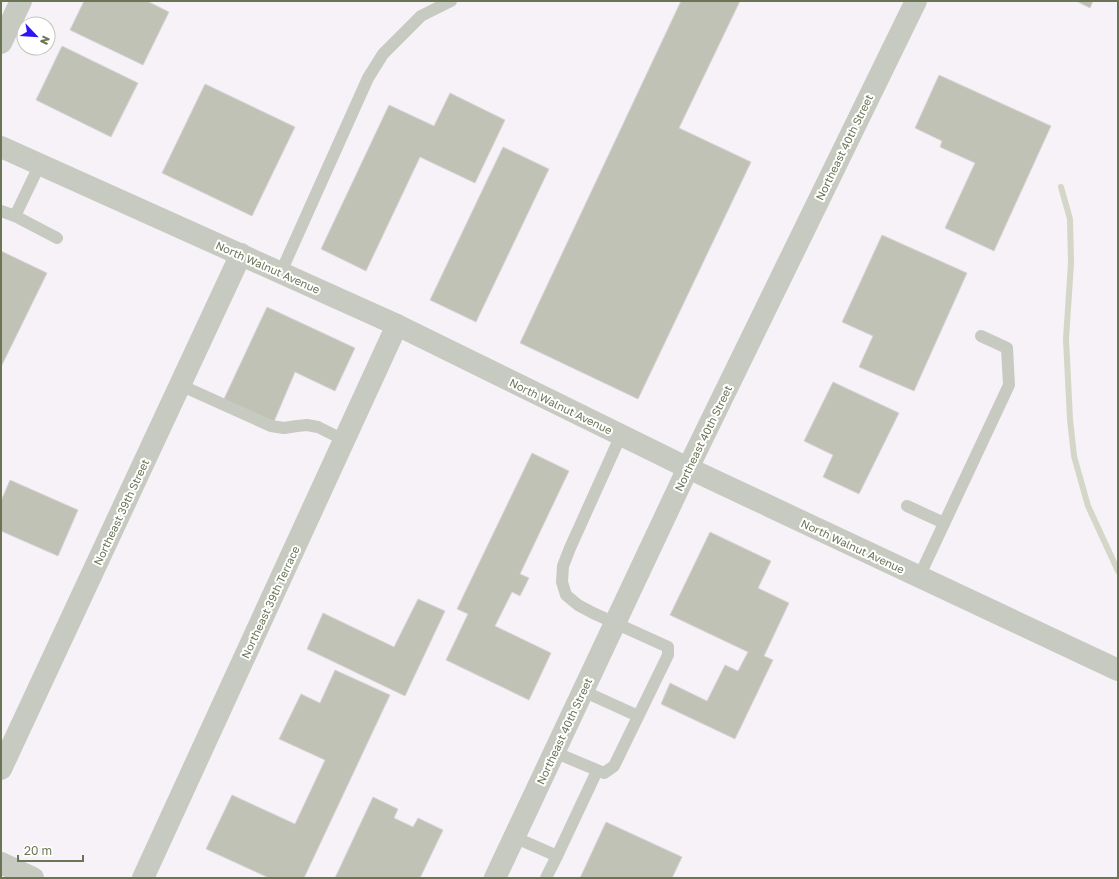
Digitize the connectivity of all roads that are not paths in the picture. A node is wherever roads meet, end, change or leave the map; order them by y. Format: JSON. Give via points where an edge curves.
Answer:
{"nodes":[{"id":1,"x":21,"y":1,"type":"edge"},
{"id":2,"x":451,"y":1,"type":"edge"},
{"id":3,"x":916,"y":1,"type":"edge"},
{"id":4,"x":1,"y":42,"type":"edge"},
{"id":5,"x":1,"y":147,"type":"edge"},
{"id":6,"x":40,"y":164,"type":"junction"},
{"id":7,"x":1,"y":211,"type":"edge"},
{"id":8,"x":15,"y":216,"type":"junction"},
{"id":9,"x":57,"y":238,"type":"dead end"},
{"id":10,"x":241,"y":254,"type":"junction"},
{"id":11,"x":280,"y":272,"type":"junction"},
{"id":12,"x":397,"y":325,"type":"junction"},
{"id":13,"x":981,"y":336,"type":"dead end"},
{"id":14,"x":180,"y":384,"type":"junction"},
{"id":15,"x":621,"y":435,"type":"junction"},
{"id":16,"x":344,"y":440,"type":"junction"},
{"id":17,"x":688,"y":468,"type":"junction"},
{"id":18,"x":907,"y":506,"type":"dead end"},
{"id":19,"x":944,"y":523,"type":"junction"},
{"id":20,"x":919,"y":577,"type":"junction"},
{"id":21,"x":615,"y":623,"type":"junction"},
{"id":22,"x":1118,"y":670,"type":"edge"},
{"id":23,"x":583,"y":691,"type":"junction"},
{"id":24,"x":638,"y":716,"type":"junction"},
{"id":25,"x":554,"y":752,"type":"junction"},
{"id":26,"x":1,"y":769,"type":"edge"},
{"id":27,"x":597,"y":770,"type":"junction"},
{"id":28,"x":514,"y":837,"type":"junction"},
{"id":29,"x":557,"y":856,"type":"junction"},
{"id":30,"x":1,"y":863,"type":"edge"},
{"id":31,"x":33,"y":878,"type":"edge"},
{"id":32,"x":143,"y":878,"type":"edge"},
{"id":33,"x":495,"y":878,"type":"edge"},
{"id":34,"x":546,"y":878,"type":"edge"}],
"edges":[{"from":1,"to":4,"type":"street"},
{"from":2,"to":11,"type":"lane","via":[[421,16],[383,54],[368,78]]},
{"from":3,"to":17,"type":"street","name":"Northeast 40th Street"},
{"from":5,"to":6,"type":"street","name":"North Walnut Avenue"},
{"from":6,"to":8,"type":"lane"},
{"from":6,"to":10,"type":"street","name":"North Walnut Avenue"},
{"from":7,"to":8,"type":"lane"},
{"from":8,"to":9,"type":"lane"},
{"from":10,"to":11,"type":"street","name":"North Walnut Avenue"},
{"from":10,"to":14,"type":"street","name":"Northeast 39th Street"},
{"from":11,"to":12,"type":"street","name":"North Walnut Avenue"},
{"from":12,"to":15,"type":"street","name":"North Walnut Avenue"},
{"from":12,"to":16,"type":"street","name":"Northeast 39th Terrace"},
{"from":13,"to":19,"type":"lane","via":[[1007,348],[1009,384]]},
{"from":14,"to":16,"type":"lane","via":[[270,426],[318,427]]},
{"from":14,"to":26,"type":"street","name":"Northeast 39th Street"},
{"from":15,"to":17,"type":"street","name":"North Walnut Avenue"},
{"from":15,"to":21,"type":"lane","via":[[570,548],[563,566],[562,582],[566,595],[578,605]]},
{"from":16,"to":32,"type":"street","name":"Northeast 39th Terrace"},
{"from":17,"to":20,"type":"street","name":"North Walnut Avenue"},
{"from":17,"to":21,"type":"street","name":"Northeast 40th Street"},
{"from":18,"to":19,"type":"lane"},
{"from":19,"to":20,"type":"lane"},
{"from":20,"to":22,"type":"street","name":"North Walnut Avenue"},
{"from":21,"to":23,"type":"street","name":"Northeast 40th Street"},
{"from":21,"to":24,"type":"lane","via":[[668,647],[668,655]]},
{"from":23,"to":24,"type":"lane"},
{"from":23,"to":25,"type":"street","name":"Northeast 40th Street"},
{"from":24,"to":27,"type":"lane","via":[[614,766],[604,773]]},
{"from":25,"to":27,"type":"lane"},
{"from":25,"to":28,"type":"street","name":"Northeast 40th Street"},
{"from":27,"to":29,"type":"lane"},
{"from":28,"to":29,"type":"lane"},
{"from":28,"to":33,"type":"street","name":"Northeast 40th Street"},
{"from":29,"to":34,"type":"lane"},
{"from":30,"to":31,"type":"street"}]}
